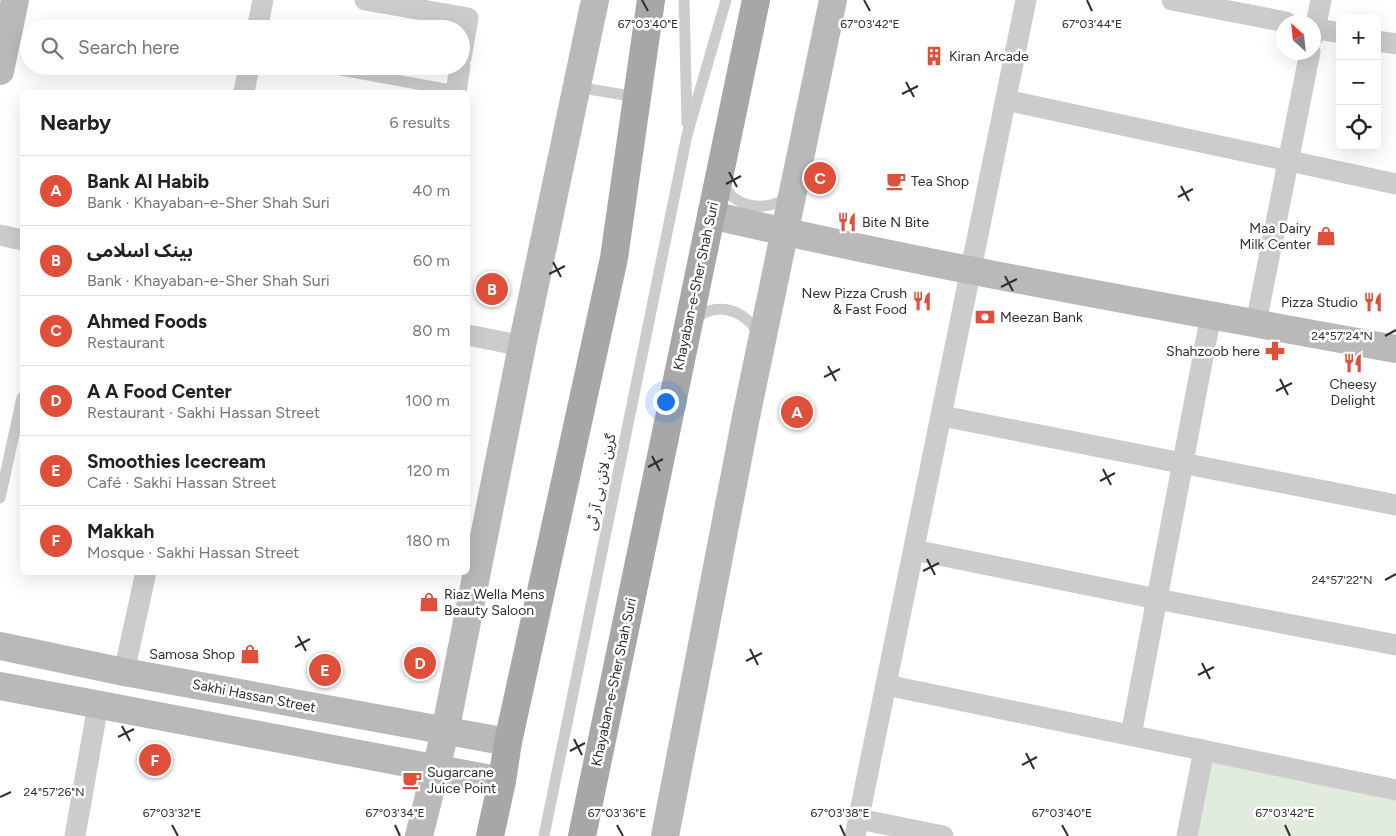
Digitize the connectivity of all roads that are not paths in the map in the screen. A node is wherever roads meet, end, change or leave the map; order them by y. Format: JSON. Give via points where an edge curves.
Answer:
{"nodes":[{"id":1,"x":15,"y":0,"type":"edge"},
{"id":2,"x":263,"y":0,"type":"edge"},
{"id":3,"x":365,"y":0,"type":"edge"},
{"id":4,"x":595,"y":0,"type":"edge"},
{"id":5,"x":651,"y":0,"type":"edge"},
{"id":6,"x":684,"y":0,"type":"edge"},
{"id":7,"x":726,"y":0,"type":"edge"},
{"id":8,"x":756,"y":0,"type":"edge"},
{"id":9,"x":833,"y":0,"type":"edge"},
{"id":10,"x":1026,"y":0,"type":"edge"},
{"id":11,"x":1172,"y":0,"type":"edge"},
{"id":12,"x":1321,"y":0,"type":"edge"},
{"id":13,"x":1318,"y":15,"type":"edge"},
{"id":14,"x":259,"y":20,"type":"edge"},
{"id":15,"x":468,"y":20,"type":"edge"},
{"id":16,"x":1276,"y":20,"type":"edge"},
{"id":17,"x":1321,"y":31,"type":"edge"},
{"id":18,"x":1336,"y":33,"type":"edge"},
{"id":19,"x":1381,"y":42,"type":"edge"},
{"id":20,"x":1396,"y":44,"type":"edge"},
{"id":21,"x":1308,"y":60,"type":"edge"},
{"id":22,"x":0,"y":72,"type":"edge"},
{"id":23,"x":247,"y":75,"type":"edge"},
{"id":24,"x":366,"y":75,"type":"edge"},
{"id":25,"x":459,"y":75,"type":"edge"},
{"id":26,"x":577,"y":87,"type":"junction"},
{"id":27,"x":244,"y":90,"type":"edge"},
{"id":28,"x":445,"y":90,"type":"edge"},
{"id":29,"x":456,"y":90,"type":"edge"},
{"id":30,"x":636,"y":96,"type":"junction"},
{"id":31,"x":1006,"y":100,"type":"junction"},
{"id":32,"x":687,"y":135,"type":"junction"},
{"id":33,"x":1288,"y":161,"type":"junction"},
{"id":34,"x":720,"y":173,"type":"junction"},
{"id":35,"x":1396,"y":184,"type":"edge"},
{"id":36,"x":794,"y":191,"type":"junction"},
{"id":37,"x":711,"y":215,"type":"junction"},
{"id":38,"x":785,"y":232,"type":"junction"},
{"id":39,"x":0,"y":235,"type":"edge"},
{"id":40,"x":20,"y":240,"type":"edge"},
{"id":41,"x":972,"y":271,"type":"junction"},
{"id":42,"x":1211,"y":315,"type":"junction"},
{"id":43,"x":1256,"y":323,"type":"junction"},
{"id":44,"x":688,"y":329,"type":"junction"},
{"id":45,"x":470,"y":335,"type":"edge"},
{"id":46,"x":522,"y":346,"type":"junction"},
{"id":47,"x":761,"y":346,"type":"junction"},
{"id":48,"x":1396,"y":349,"type":"edge"},
{"id":49,"x":20,"y":407,"type":"edge"},
{"id":50,"x":942,"y":416,"type":"junction"},
{"id":51,"x":1183,"y":463,"type":"junction"},
{"id":52,"x":0,"y":498,"type":"edge"},
{"id":53,"x":1396,"y":505,"type":"edge"},
{"id":54,"x":914,"y":550,"type":"junction"},
{"id":55,"x":145,"y":575,"type":"edge"},
{"id":56,"x":1157,"y":599,"type":"junction"},
{"id":57,"x":1396,"y":645,"type":"edge"},
{"id":58,"x":0,"y":646,"type":"edge"},
{"id":59,"x":124,"y":672,"type":"junction"},
{"id":60,"x":886,"y":685,"type":"junction"},
{"id":61,"x":0,"y":686,"type":"edge"},
{"id":62,"x":98,"y":705,"type":"junction"},
{"id":63,"x":446,"y":732,"type":"junction"},
{"id":64,"x":1131,"y":736,"type":"junction"},
{"id":65,"x":508,"y":742,"type":"junction"},
{"id":66,"x":1204,"y":750,"type":"junction"},
{"id":67,"x":436,"y":768,"type":"junction"},
{"id":68,"x":502,"y":780,"type":"junction"},
{"id":69,"x":1396,"y":790,"type":"edge"},
{"id":70,"x":857,"y":828,"type":"edge"},
{"id":71,"x":75,"y":836,"type":"edge"},
{"id":72,"x":419,"y":836,"type":"edge"},
{"id":73,"x":490,"y":836,"type":"edge"},
{"id":74,"x":544,"y":836,"type":"edge"},
{"id":75,"x":582,"y":836,"type":"edge"},
{"id":76,"x":665,"y":836,"type":"edge"},
{"id":77,"x":943,"y":836,"type":"edge"},
{"id":78,"x":1187,"y":836,"type":"edge"}],
"edges":[{"from":1,"to":22,"type":"street"},
{"from":2,"to":14,"type":"street"},
{"from":3,"to":15,"type":"street"},
{"from":4,"to":26,"type":"street"},
{"from":5,"to":30,"type":"main road"},
{"from":6,"to":32,"type":"lane","name":"گرین لائن بی آر ٹی"},
{"from":7,"to":32,"type":"lane","name":"گرین لائن بی آر ٹی"},
{"from":8,"to":34,"type":"main road","name":"Khayaban-e-Sher Shah Suri"},
{"from":9,"to":36,"type":"street"},
{"from":10,"to":31,"type":"street"},
{"from":11,"to":16,"type":"street"},
{"from":12,"to":13,"type":"street"},
{"from":17,"to":18,"type":"street"},
{"from":19,"to":20,"type":"street"},
{"from":21,"to":33,"type":"street"},
{"from":23,"to":27,"type":"street"},
{"from":24,"to":28,"type":"lane"},
{"from":25,"to":29,"type":"street"},
{"from":26,"to":30,"type":"lane"},
{"from":26,"to":46,"type":"street"},
{"from":30,"to":65,"type":"main road","via":[[614,258]]},
{"from":31,"to":33,"type":"street"},
{"from":31,"to":41,"type":"street"},
{"from":32,"to":74,"type":"lane","name":"گرین لائن بی آر ٹی"},
{"from":33,"to":35,"type":"street"},
{"from":33,"to":43,"type":"street"},
{"from":34,"to":36,"type":"lane","via":[[724,186],[744,204],[771,206]]},
{"from":34,"to":37,"type":"main road","name":"Khayaban-e-Sher Shah Suri"},
{"from":36,"to":38,"type":"street"},
{"from":37,"to":38,"type":"street"},
{"from":37,"to":44,"type":"main road","name":"Khayaban-e-Sher Shah Suri"},
{"from":38,"to":41,"type":"street"},
{"from":38,"to":47,"type":"street"},
{"from":39,"to":40,"type":"street"},
{"from":41,"to":42,"type":"street"},
{"from":41,"to":50,"type":"street"},
{"from":42,"to":43,"type":"street"},
{"from":42,"to":51,"type":"street"},
{"from":43,"to":48,"type":"street"},
{"from":44,"to":47,"type":"lane","via":[[706,312],[731,310],[752,323]]},
{"from":44,"to":75,"type":"main road","name":"Khayaban-e-Sher Shah Suri"},
{"from":45,"to":46,"type":"street"},
{"from":46,"to":63,"type":"street"},
{"from":47,"to":76,"type":"street"},
{"from":49,"to":52,"type":"lane"},
{"from":50,"to":51,"type":"street"},
{"from":50,"to":54,"type":"street"},
{"from":51,"to":53,"type":"street"},
{"from":51,"to":56,"type":"street"},
{"from":54,"to":56,"type":"street"},
{"from":54,"to":60,"type":"street"},
{"from":55,"to":59,"type":"street"},
{"from":56,"to":57,"type":"street"},
{"from":56,"to":64,"type":"street"},
{"from":58,"to":59,"type":"street","name":"Sakhi Hassan Street"},
{"from":59,"to":63,"type":"street","name":"Sakhi Hassan Street"},
{"from":60,"to":64,"type":"street"},
{"from":60,"to":70,"type":"street"},
{"from":61,"to":62,"type":"street"},
{"from":62,"to":67,"type":"street"},
{"from":62,"to":71,"type":"street"},
{"from":63,"to":65,"type":"street","name":"Sakhi Hassan Street"},
{"from":63,"to":67,"type":"street"},
{"from":64,"to":66,"type":"street"},
{"from":65,"to":68,"type":"main road"},
{"from":66,"to":69,"type":"street"},
{"from":66,"to":78,"type":"street"},
{"from":67,"to":68,"type":"street"},
{"from":67,"to":72,"type":"street"},
{"from":68,"to":73,"type":"main road"},
{"from":70,"to":77,"type":"street"}]}
